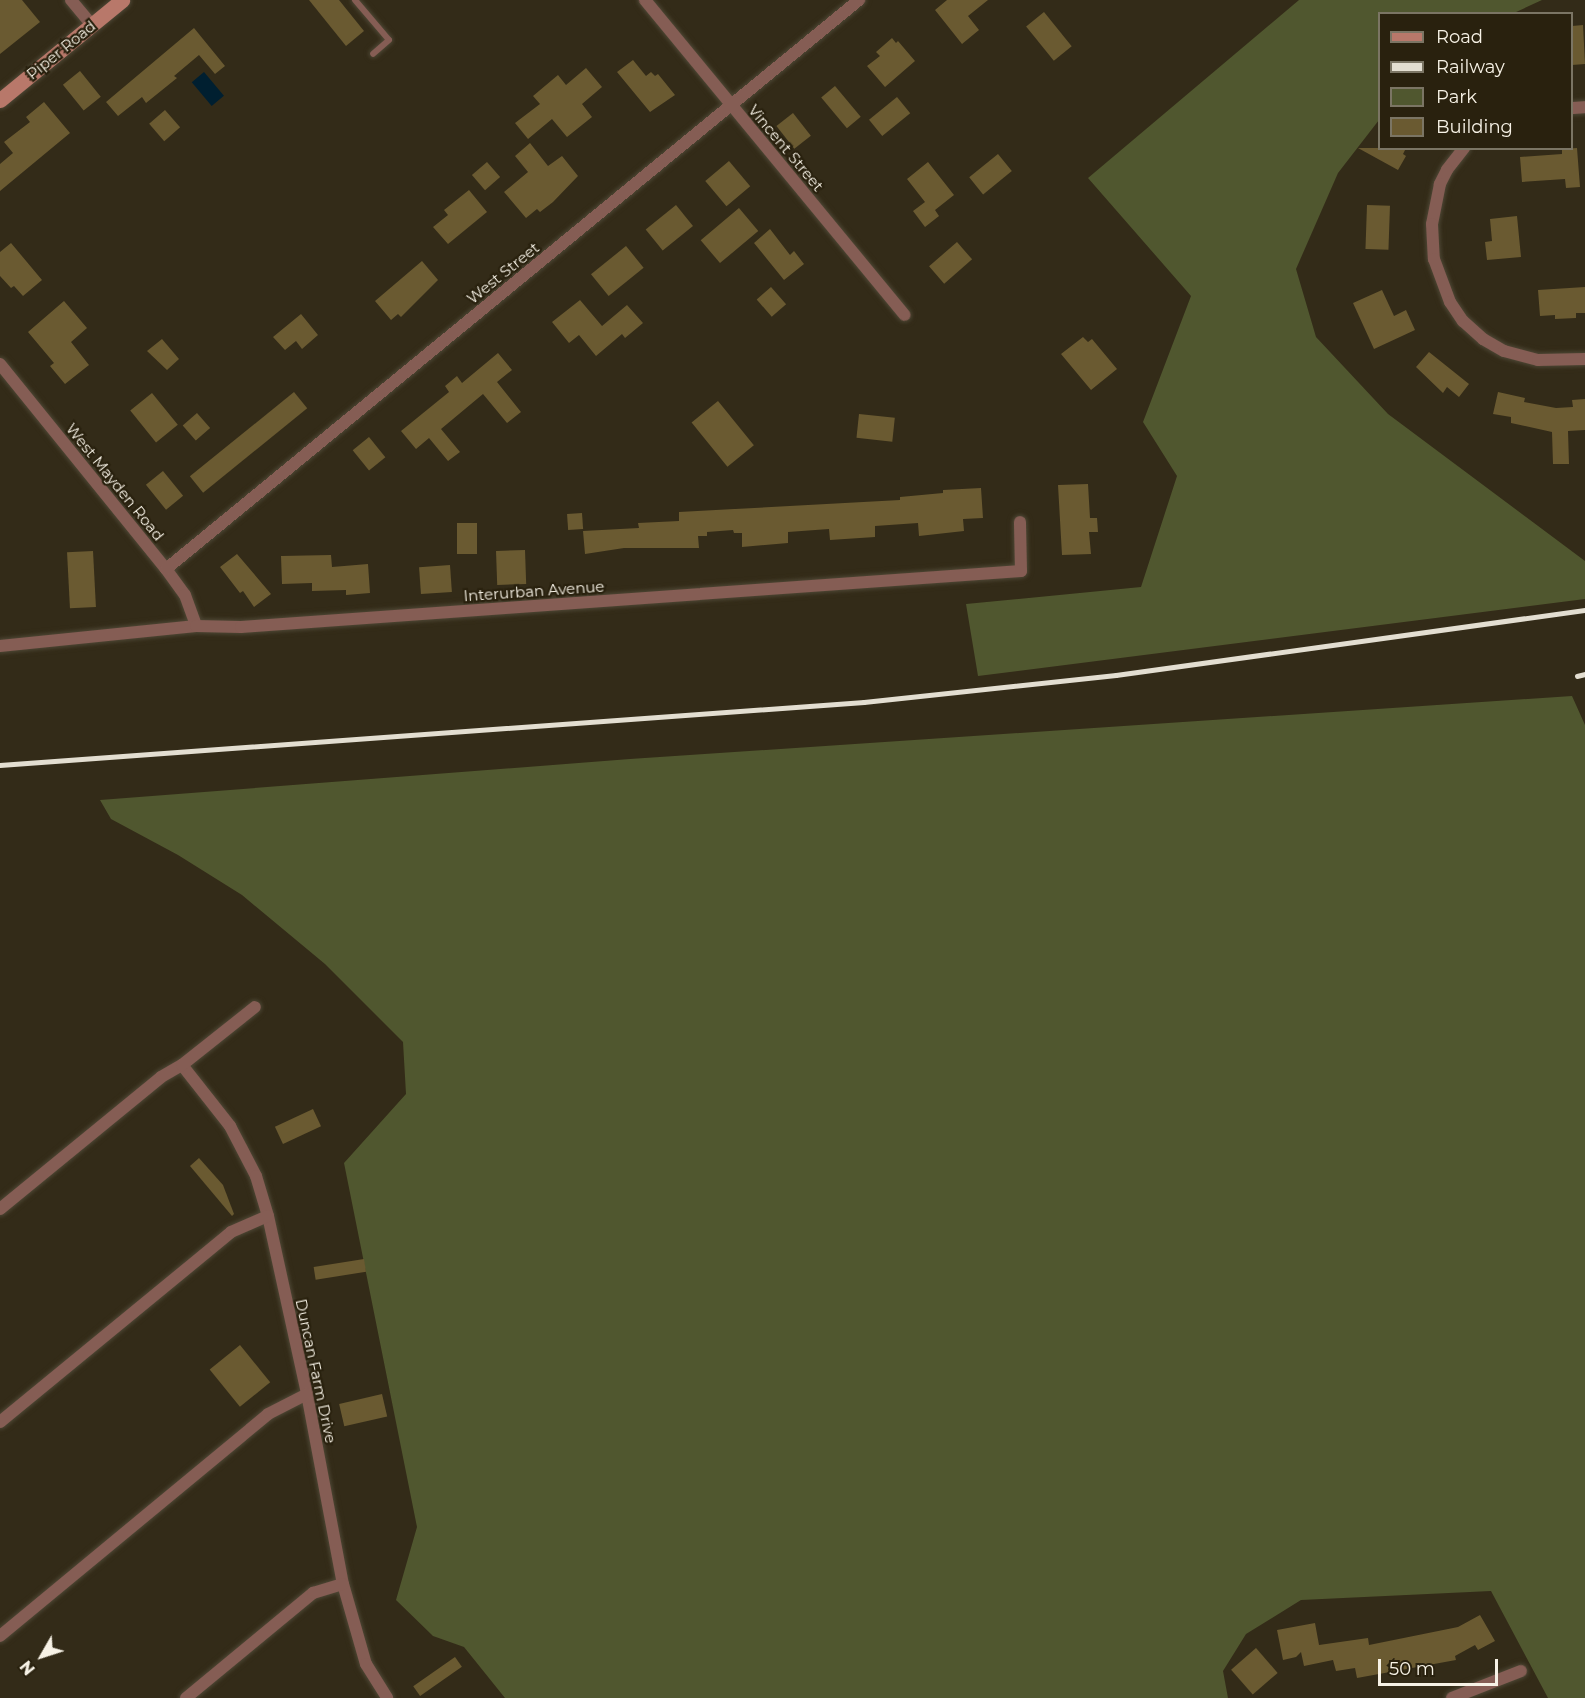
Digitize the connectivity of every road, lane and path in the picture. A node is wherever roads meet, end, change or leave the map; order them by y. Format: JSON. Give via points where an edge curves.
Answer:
{"nodes":[{"id":1,"x":71,"y":0,"type":"edge"},
{"id":2,"x":122,"y":0,"type":"edge"},
{"id":3,"x":355,"y":0,"type":"edge"},
{"id":4,"x":645,"y":0,"type":"edge"},
{"id":5,"x":859,"y":0,"type":"edge"},
{"id":6,"x":92,"y":25,"type":"junction"},
{"id":7,"x":373,"y":54,"type":"dead end"},
{"id":8,"x":0,"y":100,"type":"edge"},
{"id":9,"x":731,"y":105,"type":"junction"},
{"id":10,"x":1462,"y":150,"type":"edge"},
{"id":11,"x":905,"y":315,"type":"dead end"},
{"id":12,"x":1585,"y":359,"type":"edge"},
{"id":13,"x":0,"y":364,"type":"edge"},
{"id":14,"x":1020,"y":522,"type":"dead end"},
{"id":15,"x":166,"y":568,"type":"junction"},
{"id":16,"x":196,"y":626,"type":"junction"},
{"id":17,"x":0,"y":646,"type":"edge"},
{"id":18,"x":255,"y":1007,"type":"dead end"},
{"id":19,"x":182,"y":1065,"type":"junction"},
{"id":20,"x":0,"y":1209,"type":"edge"},
{"id":21,"x":268,"y":1216,"type":"junction"},
{"id":22,"x":307,"y":1394,"type":"junction"},
{"id":23,"x":0,"y":1422,"type":"edge"},
{"id":24,"x":344,"y":1584,"type":"junction"},
{"id":25,"x":0,"y":1636,"type":"edge"},
{"id":26,"x":1521,"y":1671,"type":"dead end"},
{"id":27,"x":186,"y":1698,"type":"edge"},
{"id":28,"x":387,"y":1698,"type":"edge"},
{"id":29,"x":1452,"y":1698,"type":"edge"}],
"edges":[{"from":1,"to":6,"type":"street"},
{"from":2,"to":6,"type":"street","name":"Piper Road"},
{"from":3,"to":7,"type":"lane","via":[[389,40]]},
{"from":4,"to":9,"type":"street","name":"Vincent Street"},
{"from":5,"to":9,"type":"street","name":"West Street"},
{"from":6,"to":8,"type":"street","name":"Piper Road"},
{"from":9,"to":11,"type":"street","name":"Vincent Street"},
{"from":9,"to":15,"type":"street","name":"West Street"},
{"from":10,"to":12,"type":"street","via":[[1447,170],[1434,203],[1432,224],[1434,259],[1450,303],[1483,339],[1504,351],[1557,361]]},
{"from":13,"to":15,"type":"street","name":"West Mayden Road"},
{"from":14,"to":16,"type":"street","name":"Interurban Avenue","via":[[1021,571],[241,627]]},
{"from":15,"to":16,"type":"street","name":"West Mayden Road","via":[[185,595]]},
{"from":16,"to":17,"type":"street","name":"Interurban Avenue"},
{"from":18,"to":19,"type":"street"},
{"from":19,"to":20,"type":"street","via":[[161,1077]]},
{"from":19,"to":21,"type":"street","name":"Duncan Farm Drive","via":[[241,1143]]},
{"from":21,"to":22,"type":"street","name":"Duncan Farm Drive"},
{"from":21,"to":23,"type":"street","via":[[231,1232]]},
{"from":22,"to":24,"type":"street","name":"Duncan Farm Drive"},
{"from":22,"to":25,"type":"street","via":[[268,1414]]},
{"from":24,"to":27,"type":"street","via":[[313,1593]]},
{"from":24,"to":28,"type":"street","name":"Duncan Farm Drive","via":[[366,1664]]},
{"from":26,"to":29,"type":"street"}]}
